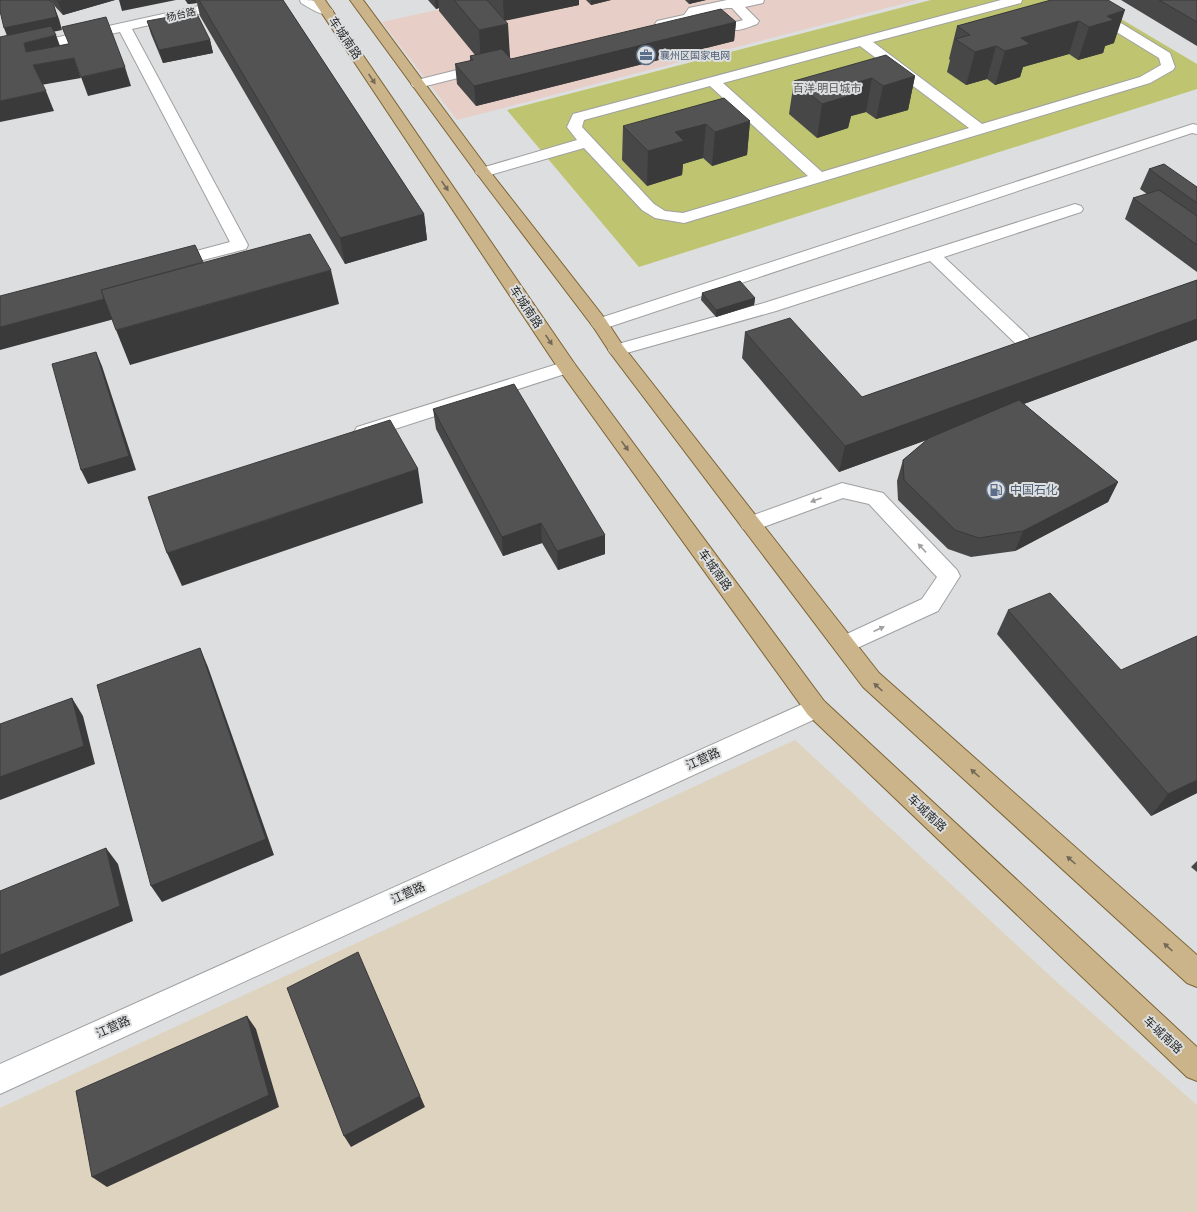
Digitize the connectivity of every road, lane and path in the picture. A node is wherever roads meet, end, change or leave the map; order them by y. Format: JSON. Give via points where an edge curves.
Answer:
{"nodes":[{"id":1,"x":244,"y":0,"type":"edge"},
{"id":2,"x":306,"y":0,"type":"edge"},
{"id":3,"x":356,"y":0,"type":"edge"},
{"id":4,"x":758,"y":0,"type":"edge"},
{"id":5,"x":1016,"y":0,"type":"edge"},
{"id":6,"x":1074,"y":0,"type":"edge"},
{"id":7,"x":736,"y":5,"type":"junction"},
{"id":8,"x":323,"y":6,"type":"edge"},
{"id":9,"x":688,"y":18,"type":"junction"},
{"id":10,"x":124,"y":27,"type":"junction"},
{"id":11,"x":650,"y":27,"type":"edge"},
{"id":12,"x":862,"y":41,"type":"junction"},
{"id":13,"x":0,"y":54,"type":"edge"},
{"id":14,"x":495,"y":65,"type":"edge"},
{"id":15,"x":713,"y":81,"type":"junction"},
{"id":16,"x":418,"y":84,"type":"junction"},
{"id":17,"x":981,"y":130,"type":"junction"},
{"id":18,"x":1197,"y":130,"type":"edge"},
{"id":19,"x":586,"y":142,"type":"junction"},
{"id":20,"x":483,"y":172,"type":"junction"},
{"id":21,"x":820,"y":178,"type":"junction"},
{"id":22,"x":1076,"y":209,"type":"dead end"},
{"id":23,"x":932,"y":254,"type":"junction"},
{"id":24,"x":154,"y":268,"type":"edge"},
{"id":25,"x":600,"y":324,"type":"junction"},
{"id":26,"x":1021,"y":339,"type":"dead end"},
{"id":27,"x":617,"y":350,"type":"junction"},
{"id":28,"x":567,"y":367,"type":"junction"},
{"id":29,"x":344,"y":438,"type":"edge"},
{"id":30,"x":750,"y":524,"type":"junction"},
{"id":31,"x":844,"y":645,"type":"junction"},
{"id":32,"x":816,"y":708,"type":"junction"},
{"id":33,"x":1197,"y":973,"type":"edge"},
{"id":34,"x":1197,"y":1066,"type":"edge"},
{"id":35,"x":0,"y":1079,"type":"edge"}],
"edges":[{"from":1,"to":10,"type":"street","name":"杨台路"},
{"from":2,"to":8,"type":"street"},
{"from":3,"to":16,"type":"main road"},
{"from":4,"to":7,"type":"street"},
{"from":5,"to":12,"type":"street"},
{"from":6,"to":17,"type":"street","via":[[1165,56],[1168,67],[1145,80]]},
{"from":7,"to":9,"type":"street","via":[[727,4],[694,11]]},
{"from":7,"to":9,"type":"street","via":[[752,21],[728,27],[713,22],[698,26]]},
{"from":8,"to":28,"type":"main road","name":"车城南路","one_way":true},
{"from":9,"to":11,"type":"street"},
{"from":10,"to":13,"type":"street","name":"杨台路"},
{"from":10,"to":24,"type":"street","via":[[240,245]]},
{"from":12,"to":15,"type":"street"},
{"from":12,"to":17,"type":"street"},
{"from":14,"to":16,"type":"street"},
{"from":15,"to":19,"type":"street","via":[[578,116],[574,127]]},
{"from":15,"to":21,"type":"street"},
{"from":16,"to":20,"type":"main road"},
{"from":17,"to":21,"type":"street"},
{"from":18,"to":25,"type":"street","via":[[1193,128]]},
{"from":19,"to":20,"type":"street"},
{"from":19,"to":21,"type":"street","via":[[648,207],[661,215],[684,218]]},
{"from":20,"to":25,"type":"main road"},
{"from":22,"to":23,"type":"street"},
{"from":23,"to":26,"type":"street"},
{"from":23,"to":27,"type":"street","via":[[770,307]]},
{"from":25,"to":27,"type":"main road"},
{"from":27,"to":30,"type":"main road"},
{"from":28,"to":29,"type":"street"},
{"from":28,"to":32,"type":"main road","name":"车城南路","one_way":true},
{"from":30,"to":31,"type":"main road"},
{"from":31,"to":30,"type":"street","one_way":true,"via":[[930,606],[949,576],[876,498],[842,490]]},
{"from":33,"to":31,"type":"main road","one_way":true,"via":[[871,680]]},
{"from":32,"to":34,"type":"main road","name":"车城南路"},
{"from":32,"to":35,"type":"street","name":"江营路"}]}
